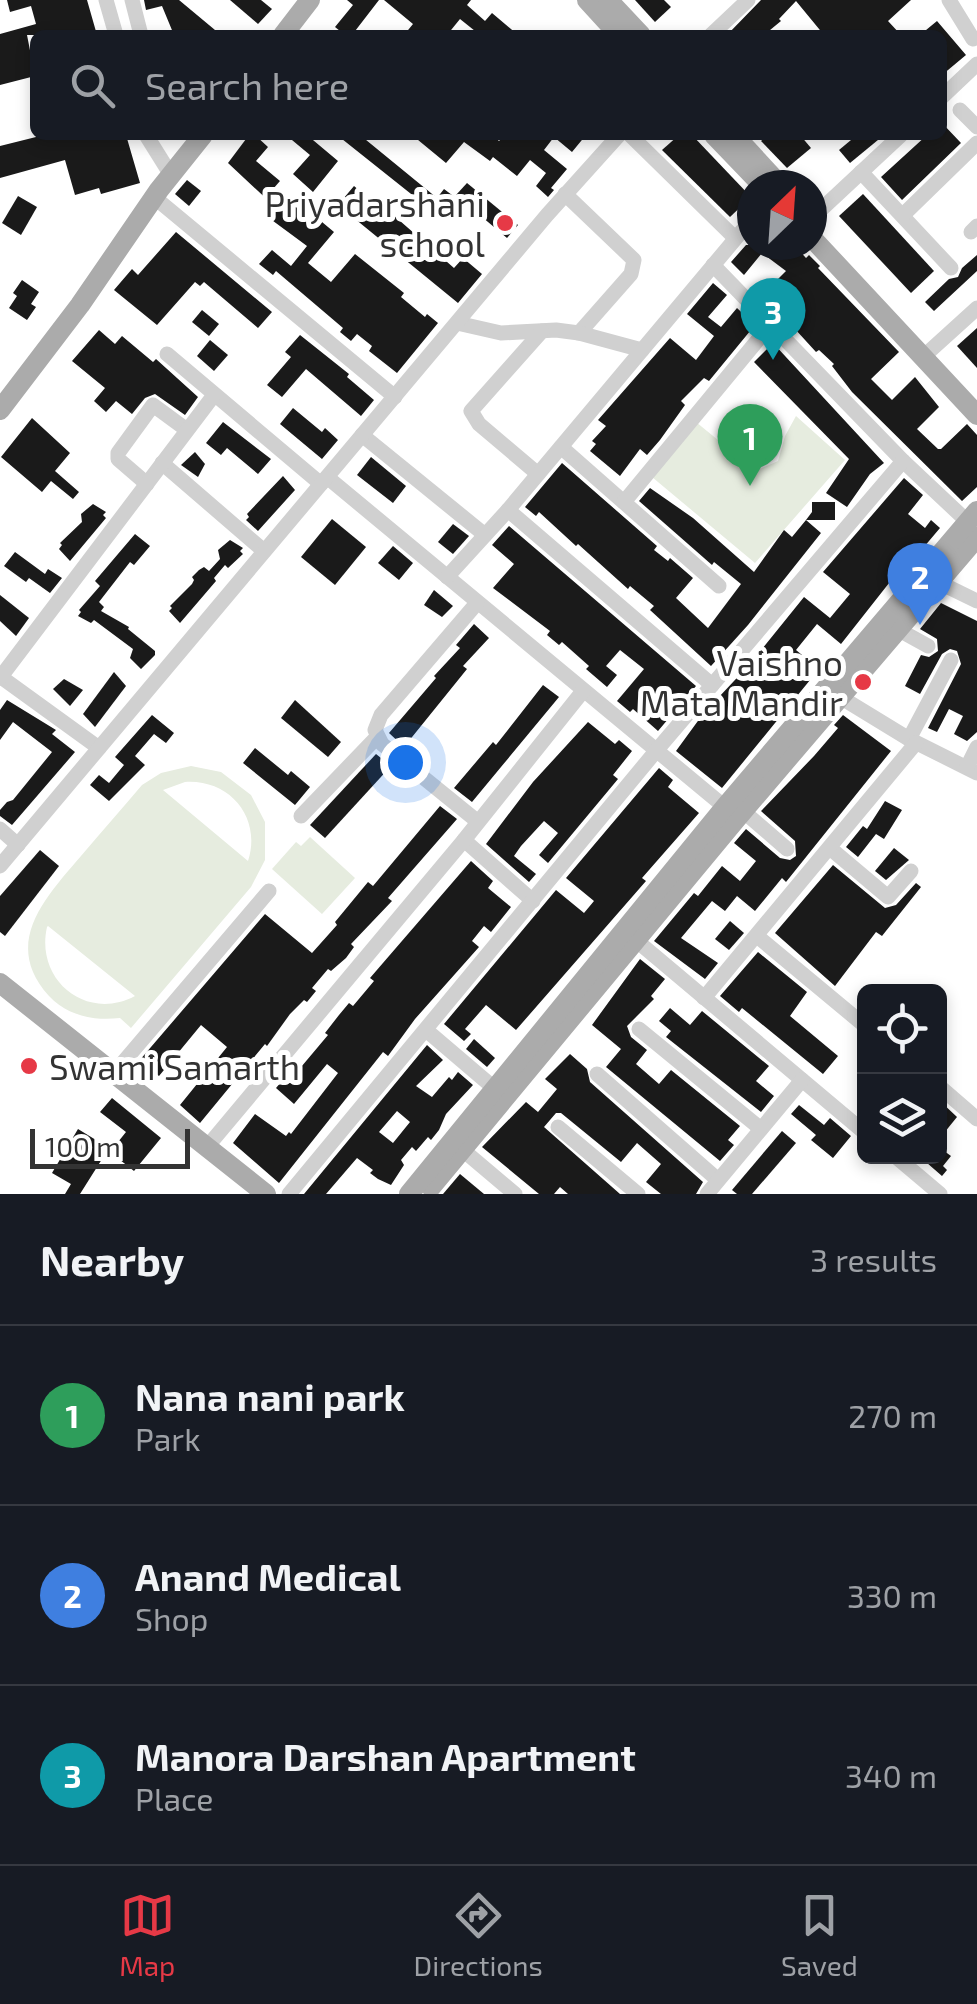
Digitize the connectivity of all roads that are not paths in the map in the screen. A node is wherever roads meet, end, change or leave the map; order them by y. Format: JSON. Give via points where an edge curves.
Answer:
{"nodes":[{"id":1,"x":106,"y":0,"type":"edge"},
{"id":2,"x":132,"y":0,"type":"edge"},
{"id":3,"x":310,"y":0,"type":"edge"},
{"id":4,"x":587,"y":0,"type":"edge"},
{"id":5,"x":748,"y":0,"type":"edge"},
{"id":6,"x":949,"y":0,"type":"edge"},
{"id":7,"x":617,"y":14,"type":"edge"},
{"id":8,"x":115,"y":30,"type":"edge"},
{"id":9,"x":140,"y":30,"type":"edge"},
{"id":10,"x":287,"y":30,"type":"edge"},
{"id":11,"x":716,"y":30,"type":"edge"},
{"id":12,"x":975,"y":35,"type":"edge"},
{"id":13,"x":977,"y":63,"type":"edge"},
{"id":14,"x":947,"y":91,"type":"edge"},
{"id":15,"x":960,"y":110,"type":"dead end"},
{"id":16,"x":977,"y":128,"type":"edge"},
{"id":17,"x":199,"y":140,"type":"edge"},
{"id":18,"x":614,"y":140,"type":"edge"},
{"id":19,"x":635,"y":140,"type":"edge"},
{"id":20,"x":719,"y":140,"type":"edge"},
{"id":21,"x":739,"y":140,"type":"edge"},
{"id":22,"x":896,"y":140,"type":"edge"},
{"id":23,"x":160,"y":142,"type":"edge"},
{"id":24,"x":977,"y":143,"type":"edge"},
{"id":25,"x":748,"y":170,"type":"edge"},
{"id":26,"x":766,"y":170,"type":"edge"},
{"id":27,"x":861,"y":172,"type":"junction"},
{"id":28,"x":172,"y":175,"type":"junction"},
{"id":29,"x":565,"y":194,"type":"junction"},
{"id":30,"x":154,"y":197,"type":"junction"},
{"id":31,"x":827,"y":204,"type":"edge"},
{"id":32,"x":902,"y":215,"type":"junction"},
{"id":33,"x":827,"y":235,"type":"edge"},
{"id":34,"x":735,"y":238,"type":"joint"},
{"id":35,"x":827,"y":253,"type":"edge"},
{"id":36,"x":713,"y":265,"type":"junction"},
{"id":37,"x":950,"y":268,"type":"dead end"},
{"id":38,"x":977,"y":308,"type":"edge"},
{"id":39,"x":456,"y":323,"type":"junction"},
{"id":40,"x":770,"y":324,"type":"junction"},
{"id":41,"x":542,"y":331,"type":"junction"},
{"id":42,"x":578,"y":332,"type":"junction"},
{"id":43,"x":642,"y":350,"type":"junction"},
{"id":44,"x":928,"y":353,"type":"junction"},
{"id":45,"x":167,"y":354,"type":"dead end"},
{"id":46,"x":214,"y":395,"type":"junction"},
{"id":47,"x":977,"y":395,"type":"edge"},
{"id":48,"x":395,"y":396,"type":"junction"},
{"id":49,"x":0,"y":410,"type":"edge"},
{"id":50,"x":977,"y":415,"type":"edge"},
{"id":51,"x":187,"y":430,"type":"junction"},
{"id":52,"x":362,"y":435,"type":"junction"},
{"id":53,"x":560,"y":447,"type":"junction"},
{"id":54,"x":902,"y":461,"type":"junction"},
{"id":55,"x":162,"y":463,"type":"junction"},
{"id":56,"x":538,"y":474,"type":"junction"},
{"id":57,"x":324,"y":481,"type":"junction"},
{"id":58,"x":147,"y":484,"type":"junction"},
{"id":59,"x":624,"y":502,"type":"junction"},
{"id":60,"x":508,"y":510,"type":"junction"},
{"id":61,"x":974,"y":524,"type":"edge"},
{"id":62,"x":485,"y":536,"type":"junction"},
{"id":63,"x":264,"y":552,"type":"junction"},
{"id":64,"x":447,"y":577,"type":"junction"},
{"id":65,"x":940,"y":583,"type":"junction"},
{"id":66,"x":719,"y":586,"type":"dead end"},
{"id":67,"x":977,"y":601,"type":"edge"},
{"id":68,"x":477,"y":603,"type":"junction"},
{"id":69,"x":900,"y":630,"type":"junction"},
{"id":70,"x":928,"y":646,"type":"dead end"},
{"id":71,"x":951,"y":660,"type":"dead end"},
{"id":72,"x":0,"y":677,"type":"edge"},
{"id":73,"x":712,"y":685,"type":"junction"},
{"id":74,"x":583,"y":691,"type":"junction"},
{"id":75,"x":833,"y":693,"type":"junction"},
{"id":76,"x":377,"y":737,"type":"junction"},
{"id":77,"x":913,"y":741,"type":"junction"},
{"id":78,"x":977,"y":747,"type":"edge"},
{"id":79,"x":99,"y":748,"type":"junction"},
{"id":80,"x":656,"y":751,"type":"junction"},
{"id":81,"x":972,"y":770,"type":"edge"},
{"id":82,"x":735,"y":812,"type":"junction"},
{"id":83,"x":302,"y":816,"type":"dead end"},
{"id":84,"x":477,"y":821,"type":"junction"},
{"id":85,"x":0,"y":829,"type":"edge"},
{"id":86,"x":464,"y":840,"type":"junction"},
{"id":87,"x":18,"y":845,"type":"junction"},
{"id":88,"x":787,"y":849,"type":"dead end"},
{"id":89,"x":830,"y":849,"type":"junction"},
{"id":90,"x":0,"y":866,"type":"edge"},
{"id":91,"x":910,"y":871,"type":"dead end"},
{"id":92,"x":270,"y":890,"type":"dead end"},
{"id":93,"x":533,"y":901,"type":"junction"},
{"id":94,"x":630,"y":935,"type":"junction"},
{"id":95,"x":757,"y":936,"type":"junction"},
{"id":96,"x":0,"y":983,"type":"edge"},
{"id":97,"x":704,"y":998,"type":"junction"},
{"id":98,"x":857,"y":1019,"type":"edge"},
{"id":99,"x":426,"y":1030,"type":"junction"},
{"id":100,"x":640,"y":1030,"type":"dead end"},
{"id":101,"x":114,"y":1073,"type":"junction"},
{"id":102,"x":597,"y":1074,"type":"dead end"},
{"id":103,"x":802,"y":1080,"type":"junction"},
{"id":104,"x":494,"y":1088,"type":"junction"},
{"id":105,"x":947,"y":1093,"type":"edge"},
{"id":106,"x":977,"y":1118,"type":"edge"},
{"id":107,"x":857,"y":1126,"type":"edge"},
{"id":108,"x":558,"y":1127,"type":"dead end"},
{"id":109,"x":761,"y":1128,"type":"junction"},
{"id":110,"x":457,"y":1144,"type":"junction"},
{"id":111,"x":207,"y":1147,"type":"junction"},
{"id":112,"x":904,"y":1164,"type":"edge"},
{"id":113,"x":718,"y":1180,"type":"junction"},
{"id":114,"x":513,"y":1193,"type":"edge"},
{"id":115,"x":266,"y":1194,"type":"edge"},
{"id":116,"x":289,"y":1194,"type":"edge"},
{"id":117,"x":409,"y":1194,"type":"edge"},
{"id":118,"x":425,"y":1194,"type":"edge"},
{"id":119,"x":638,"y":1194,"type":"edge"},
{"id":120,"x":707,"y":1194,"type":"edge"},
{"id":121,"x":940,"y":1194,"type":"edge"}],
"edges":[{"from":1,"to":8,"type":"street"},
{"from":2,"to":9,"type":"street"},
{"from":3,"to":10,"type":"main road"},
{"from":4,"to":7,"type":"main road"},
{"from":5,"to":11,"type":"street"},
{"from":6,"to":12,"type":"street"},
{"from":12,"to":13,"type":"street"},
{"from":13,"to":14,"type":"street"},
{"from":15,"to":16,"type":"street"},
{"from":17,"to":28,"type":"main road"},
{"from":18,"to":29,"type":"street"},
{"from":19,"to":34,"type":"street"},
{"from":20,"to":25,"type":"main road"},
{"from":21,"to":26,"type":"main road"},
{"from":22,"to":27,"type":"street"},
{"from":23,"to":28,"type":"street"},
{"from":24,"to":32,"type":"street"},
{"from":27,"to":31,"type":"street"},
{"from":27,"to":32,"type":"street"},
{"from":28,"to":30,"type":"main road"},
{"from":29,"to":39,"type":"street"},
{"from":29,"to":42,"type":"street","via":[[634,260],[631,274]]},
{"from":30,"to":48,"type":"street"},
{"from":30,"to":49,"type":"main road"},
{"from":32,"to":37,"type":"street"},
{"from":33,"to":44,"type":"main road"},
{"from":34,"to":36,"type":"street"},
{"from":35,"to":44,"type":"main road"},
{"from":36,"to":40,"type":"street"},
{"from":36,"to":43,"type":"street"},
{"from":38,"to":44,"type":"street"},
{"from":39,"to":41,"type":"street","via":[[500,333]]},
{"from":39,"to":48,"type":"street"},
{"from":40,"to":54,"type":"street"},
{"from":40,"to":59,"type":"street"},
{"from":41,"to":42,"type":"street"},
{"from":41,"to":56,"type":"street","via":[[470,411]]},
{"from":42,"to":43,"type":"street"},
{"from":43,"to":53,"type":"street"},
{"from":44,"to":47,"type":"main road"},
{"from":44,"to":50,"type":"main road"},
{"from":45,"to":46,"type":"street"},
{"from":46,"to":51,"type":"street"},
{"from":46,"to":57,"type":"street"},
{"from":48,"to":52,"type":"street"},
{"from":51,"to":55,"type":"street"},
{"from":51,"to":58,"type":"street","via":[[153,405],[118,453]]},
{"from":52,"to":57,"type":"street"},
{"from":52,"to":62,"type":"street"},
{"from":53,"to":56,"type":"street"},
{"from":53,"to":59,"type":"street"},
{"from":54,"to":61,"type":"street"},
{"from":54,"to":73,"type":"street"},
{"from":55,"to":58,"type":"street"},
{"from":55,"to":63,"type":"street"},
{"from":56,"to":60,"type":"street"},
{"from":57,"to":63,"type":"street"},
{"from":57,"to":64,"type":"street"},
{"from":58,"to":72,"type":"street"},
{"from":59,"to":66,"type":"street"},
{"from":60,"to":62,"type":"street"},
{"from":60,"to":73,"type":"street"},
{"from":61,"to":65,"type":"main road"},
{"from":61,"to":75,"type":"main road"},
{"from":62,"to":64,"type":"street"},
{"from":63,"to":79,"type":"street"},
{"from":64,"to":68,"type":"street"},
{"from":65,"to":67,"type":"street"},
{"from":65,"to":69,"type":"main road"},
{"from":68,"to":74,"type":"street"},
{"from":68,"to":76,"type":"street","via":[[381,715]]},
{"from":69,"to":70,"type":"street"},
{"from":69,"to":75,"type":"main road"},
{"from":71,"to":77,"type":"street"},
{"from":72,"to":79,"type":"street"},
{"from":73,"to":80,"type":"street"},
{"from":74,"to":80,"type":"street"},
{"from":74,"to":84,"type":"street"},
{"from":75,"to":77,"type":"street"},
{"from":75,"to":82,"type":"main road"},
{"from":76,"to":83,"type":"street"},
{"from":76,"to":84,"type":"street"},
{"from":77,"to":81,"type":"street"},
{"from":77,"to":89,"type":"street"},
{"from":78,"to":81,"type":"street"},
{"from":79,"to":87,"type":"street"},
{"from":80,"to":82,"type":"street"},
{"from":80,"to":93,"type":"street"},
{"from":82,"to":88,"type":"street"},
{"from":82,"to":94,"type":"main road"},
{"from":84,"to":86,"type":"street"},
{"from":85,"to":87,"type":"street"},
{"from":86,"to":93,"type":"street"},
{"from":86,"to":111,"type":"street"},
{"from":87,"to":90,"type":"street"},
{"from":89,"to":91,"type":"street","via":[[888,897]]},
{"from":89,"to":95,"type":"street"},
{"from":92,"to":101,"type":"street"},
{"from":93,"to":99,"type":"street"},
{"from":94,"to":97,"type":"street"},
{"from":94,"to":104,"type":"main road"},
{"from":94,"to":110,"type":"main road"},
{"from":95,"to":97,"type":"street"},
{"from":95,"to":98,"type":"street"},
{"from":96,"to":101,"type":"main road"},
{"from":97,"to":103,"type":"street"},
{"from":99,"to":104,"type":"street"},
{"from":99,"to":116,"type":"street"},
{"from":100,"to":109,"type":"street"},
{"from":101,"to":111,"type":"main road"},
{"from":102,"to":113,"type":"street"},
{"from":103,"to":107,"type":"street"},
{"from":103,"to":109,"type":"street"},
{"from":104,"to":110,"type":"main road"},
{"from":105,"to":106,"type":"street"},
{"from":108,"to":119,"type":"street"},
{"from":109,"to":113,"type":"street"},
{"from":110,"to":114,"type":"street"},
{"from":110,"to":117,"type":"main road"},
{"from":110,"to":118,"type":"main road"},
{"from":111,"to":115,"type":"main road"},
{"from":112,"to":121,"type":"street"},
{"from":113,"to":120,"type":"street"}]}
